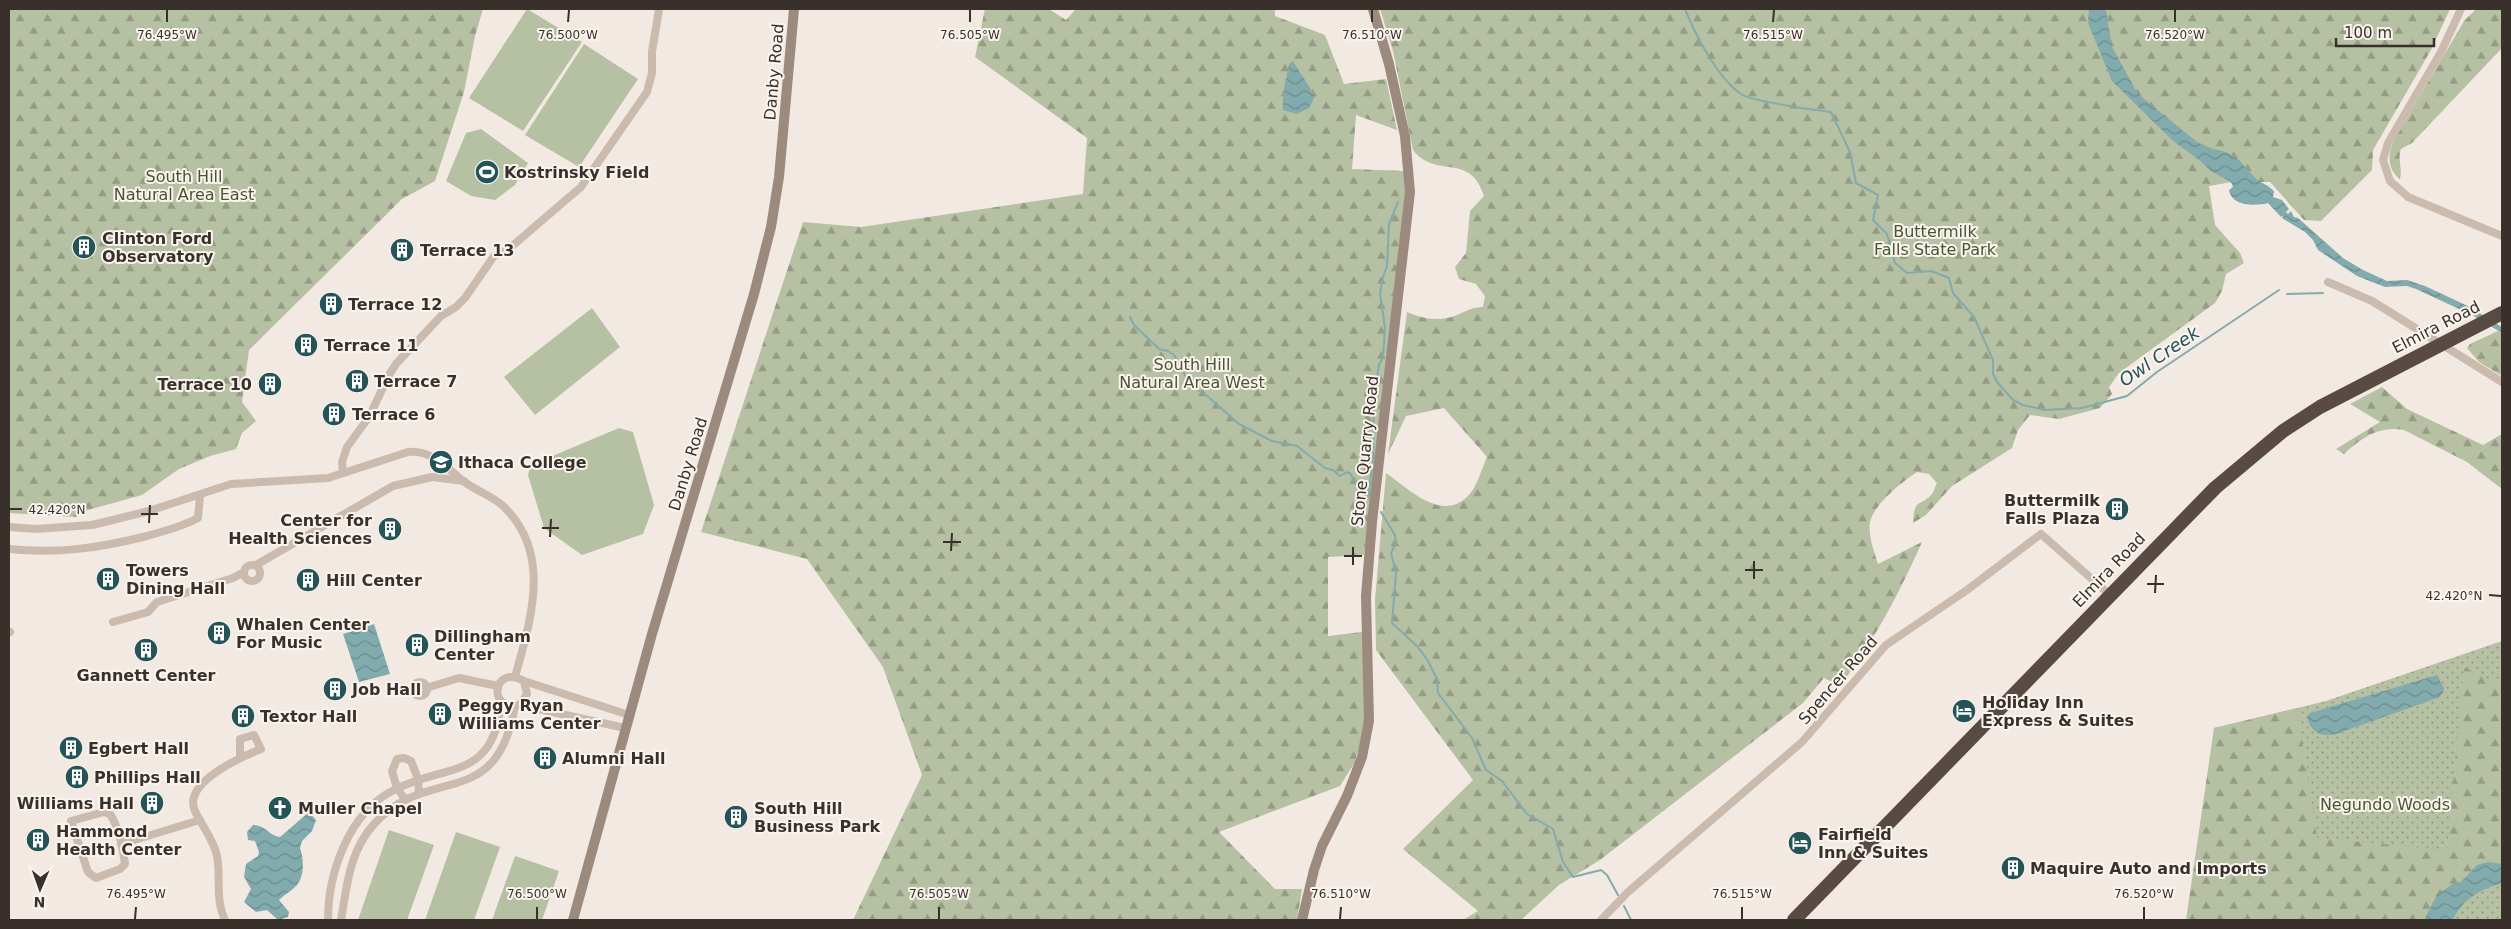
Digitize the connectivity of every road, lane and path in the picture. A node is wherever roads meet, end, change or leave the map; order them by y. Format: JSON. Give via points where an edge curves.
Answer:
{"nodes":[{"id":1,"x":659,"y":9,"type":"edge"},
{"id":2,"x":794,"y":9,"type":"edge"},
{"id":3,"x":1373,"y":9,"type":"edge"},
{"id":4,"x":2461,"y":9,"type":"edge"},
{"id":5,"x":2502,"y":236,"type":"edge"},
{"id":6,"x":2328,"y":282,"type":"dead end"},
{"id":7,"x":2502,"y":313,"type":"edge"},
{"id":8,"x":2439,"y":344,"type":"junction"},
{"id":9,"x":2502,"y":382,"type":"edge"},
{"id":10,"x":343,"y":473,"type":"junction"},
{"id":11,"x":464,"y":481,"type":"junction"},
{"id":12,"x":200,"y":496,"type":"junction"},
{"id":13,"x":9,"y":527,"type":"edge"},
{"id":14,"x":9,"y":549,"type":"edge"},
{"id":15,"x":256,"y":566,"type":"junction"},
{"id":16,"x":244,"y":572,"type":"junction"},
{"id":17,"x":2110,"y":594,"type":"junction"},
{"id":18,"x":114,"y":622,"type":"dead end"},
{"id":19,"x":515,"y":676,"type":"junction"},
{"id":20,"x":524,"y":681,"type":"junction"},
{"id":21,"x":498,"y":686,"type":"junction"},
{"id":22,"x":426,"y":688,"type":"dead end"},
{"id":23,"x":501,"y":702,"type":"junction"},
{"id":24,"x":517,"y":705,"type":"junction"},
{"id":25,"x":629,"y":715,"type":"junction"},
{"id":26,"x":625,"y":728,"type":"junction"},
{"id":27,"x":240,"y":758,"type":"dead end"},
{"id":28,"x":418,"y":779,"type":"junction"},
{"id":29,"x":397,"y":788,"type":"junction"},
{"id":30,"x":419,"y":793,"type":"junction"},
{"id":31,"x":405,"y":799,"type":"junction"},
{"id":32,"x":200,"y":820,"type":"junction"},
{"id":33,"x":121,"y":844,"type":"junction"},
{"id":34,"x":225,"y":920,"type":"edge"},
{"id":35,"x":328,"y":920,"type":"edge"},
{"id":36,"x":340,"y":920,"type":"edge"},
{"id":37,"x":574,"y":920,"type":"edge"},
{"id":38,"x":1302,"y":920,"type":"edge"},
{"id":39,"x":1601,"y":920,"type":"edge"},
{"id":40,"x":1794,"y":920,"type":"edge"}],
"edges":[{"from":1,"to":10,"type":"street","via":[[647,92],[581,187],[511,247],[494,256],[465,298],[441,316],[396,364],[369,417],[347,447],[342,462]]},
{"from":2,"to":25,"type":"main road","name":"Danby Road","via":[[779,177],[771,227],[752,303]]},
{"from":3,"to":38,"type":"main road","name":"Stone Quarry Road","via":[[1405,136],[1410,192],[1366,596],[1369,721],[1362,757],[1322,846]]},
{"from":4,"to":5,"type":"street","via":[[2441,52],[2388,143],[2383,160],[2386,175],[2408,197]]},
{"from":6,"to":8,"type":"street","via":[[2372,301]]},
{"from":7,"to":8,"type":"highway","name":"Elmira Road"},
{"from":8,"to":9,"type":"street"},
{"from":8,"to":17,"type":"highway","name":"Elmira Road","via":[[2320,407],[2283,431],[2215,488]]},
{"from":10,"to":11,"type":"street","via":[[414,452],[436,459]]},
{"from":10,"to":12,"type":"street","via":[[310,480],[231,484]]},
{"from":11,"to":15,"type":"street","via":[[432,477],[393,486]]},
{"from":11,"to":19,"type":"street","via":[[495,499],[510,514],[530,550],[535,578],[533,609]]},
{"from":12,"to":13,"type":"street","via":[[92,525],[45,529]]},
{"from":12,"to":14,"type":"street","via":[[198,518],[162,532],[88,549],[53,552]]},
{"from":15,"to":16,"type":"street","via":[[247,566]]},
{"from":15,"to":16,"type":"street","via":[[260,574],[254,581],[245,578]]},
{"from":16,"to":18,"type":"street","via":[[157,602],[148,612]]},
{"from":17,"to":39,"type":"street","name":"Spencer Road","via":[[2041,534],[1886,645],[1802,742],[1628,892]]},
{"from":17,"to":40,"type":"highway","name":"Elmira Road"},
{"from":19,"to":20,"type":"street"},
{"from":19,"to":21,"type":"street","via":[[506,678]]},
{"from":20,"to":24,"type":"street","via":[[527,694]]},
{"from":20,"to":25,"type":"street"},
{"from":21,"to":22,"type":"street","via":[[459,678]]},
{"from":21,"to":23,"type":"street"},
{"from":23,"to":24,"type":"street","via":[[506,706]]},
{"from":23,"to":28,"type":"street","via":[[499,720],[485,750],[457,770]]},
{"from":24,"to":26,"type":"street"},
{"from":24,"to":30,"type":"street","via":[[503,746],[483,772],[454,785]]},
{"from":25,"to":26,"type":"main road","name":"Danby Road"},
{"from":26,"to":37,"type":"main road","name":"Danby Road"},
{"from":27,"to":32,"type":"street","via":[[197,788],[192,800]]},
{"from":28,"to":29,"type":"street"},
{"from":28,"to":29,"type":"street","via":[[411,761],[397,759],[392,771]]},
{"from":28,"to":30,"type":"street"},
{"from":29,"to":31,"type":"street"},
{"from":29,"to":35,"type":"street","via":[[365,813],[339,855]]},
{"from":30,"to":31,"type":"street"},
{"from":31,"to":36,"type":"street","via":[[372,826],[358,849],[348,875]]},
{"from":32,"to":33,"type":"street"},
{"from":32,"to":34,"type":"street","via":[[217,854],[220,902]]},
{"from":33,"to":33,"type":"street","via":[[124,864],[120,869],[96,878],[88,872],[71,821],[104,812],[110,814]]}]}
